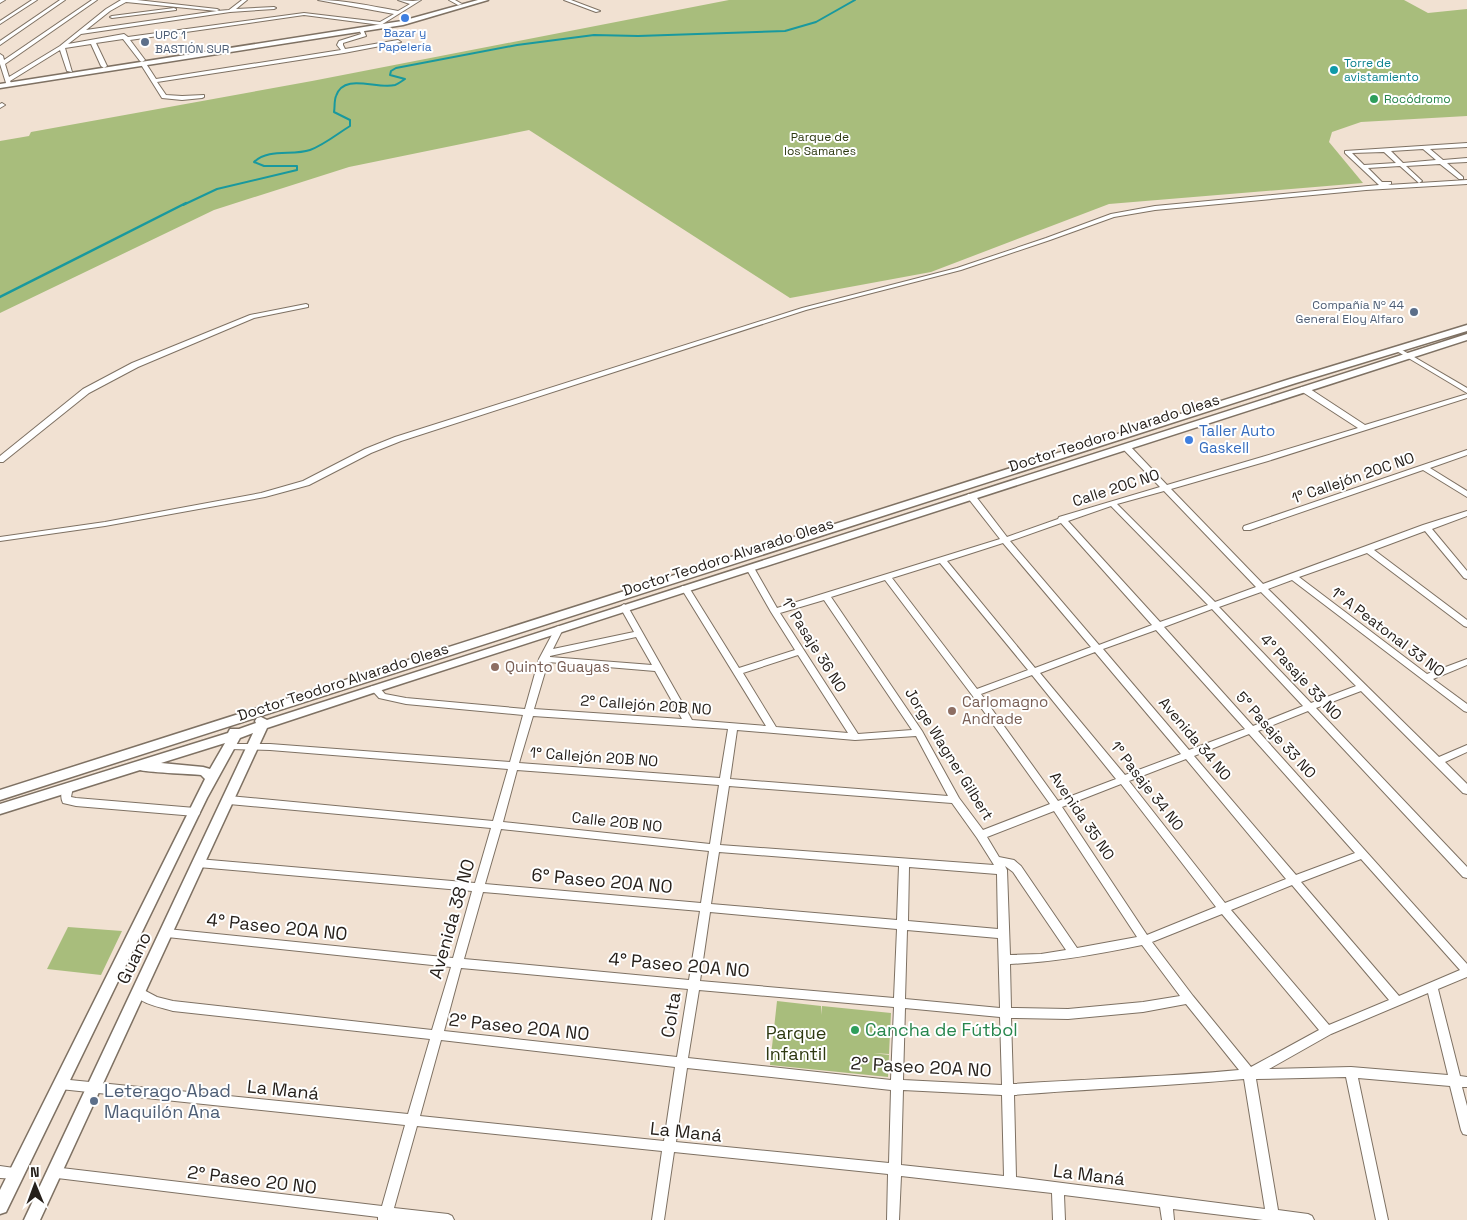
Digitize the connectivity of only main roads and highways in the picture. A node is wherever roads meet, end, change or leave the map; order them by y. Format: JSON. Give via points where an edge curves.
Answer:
{"nodes":[{"id":1,"x":475,"y":0,"type":"edge"},
{"id":2,"x":486,"y":0,"type":"edge"},
{"id":3,"x":382,"y":25,"type":"junction"},
{"id":4,"x":142,"y":62,"type":"junction"},
{"id":5,"x":4,"y":84,"type":"edge"},
{"id":6,"x":1467,"y":328,"type":"edge"},
{"id":7,"x":1445,"y":335,"type":"junction"},
{"id":8,"x":1467,"y":337,"type":"edge"},
{"id":9,"x":1455,"y":341,"type":"junction"},
{"id":10,"x":261,"y":719,"type":"junction"},
{"id":11,"x":230,"y":721,"type":"junction"},
{"id":12,"x":232,"y":741,"type":"junction"},
{"id":13,"x":116,"y":773,"type":"junction"},
{"id":14,"x":212,"y":780,"type":"junction"},
{"id":15,"x":0,"y":795,"type":"edge"},
{"id":16,"x":0,"y":809,"type":"edge"},
{"id":17,"x":0,"y":1207,"type":"edge"},
{"id":18,"x":32,"y":1220,"type":"edge"}],
"edges":[{"from":1,"to":3,"type":"main road"},
{"from":2,"to":3,"type":"main road"},
{"from":3,"to":4,"type":"main road"},
{"from":3,"to":4,"type":"main road"},
{"from":4,"to":5,"type":"main road"},
{"from":4,"to":5,"type":"main road"},
{"from":6,"to":7,"type":"main road","name":"Doctor Teodoro Alvarado Oleas"},
{"from":7,"to":9,"type":"main road"},
{"from":7,"to":10,"type":"main road","name":"Doctor Teodoro Alvarado Oleas"},
{"from":8,"to":9,"type":"main road","name":"Doctor Teodoro Alvarado Oleas"},
{"from":9,"to":10,"type":"main road","name":"Doctor Teodoro Alvarado Oleas","via":[[375,688]]},
{"from":10,"to":11,"type":"main road","name":"Doctor Teodoro Alvarado Oleas"},
{"from":10,"to":12,"type":"main road","name":"Doctor Teodoro Alvarado Oleas"},
{"from":10,"to":18,"type":"main road","name":"Guano","via":[[254,746]]},
{"from":11,"to":12,"type":"main road"},
{"from":11,"to":15,"type":"main road","name":"Doctor Teodoro Alvarado Oleas"},
{"from":12,"to":13,"type":"main road","name":"Doctor Teodoro Alvarado Oleas"},
{"from":12,"to":14,"type":"main road","name":"Guano"},
{"from":13,"to":14,"type":"main road","via":[[161,767],[203,771]]},
{"from":13,"to":16,"type":"main road","name":"Doctor Teodoro Alvarado Oleas"},
{"from":14,"to":17,"type":"main road","name":"Guano"}]}
